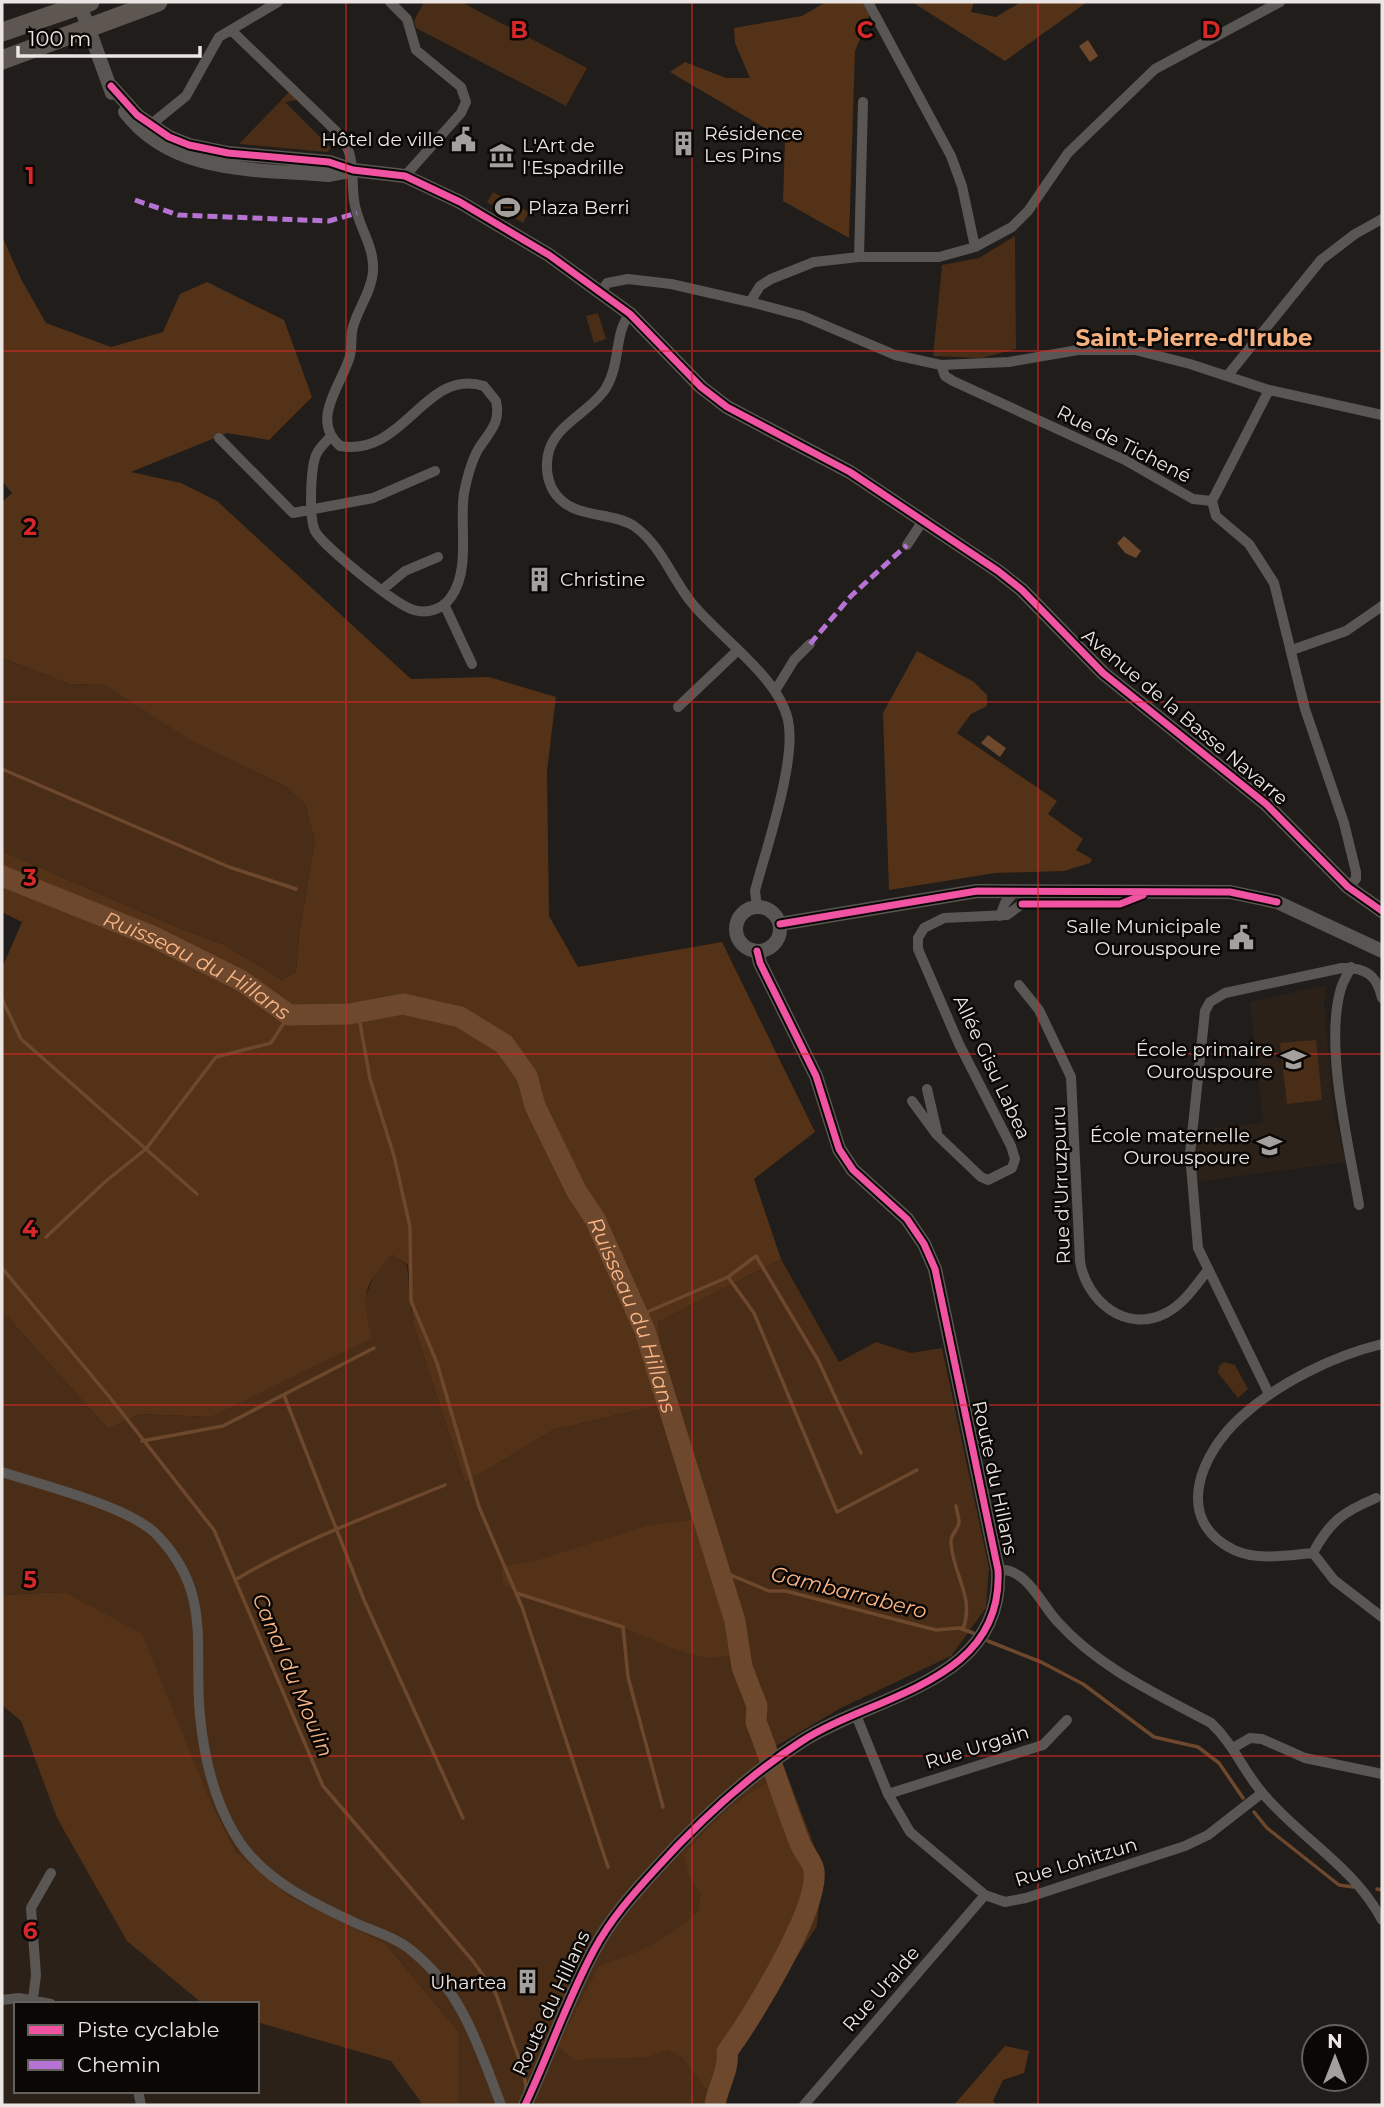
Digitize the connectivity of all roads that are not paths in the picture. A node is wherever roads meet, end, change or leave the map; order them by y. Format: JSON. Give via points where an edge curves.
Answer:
{"nodes":[{"id":1,"x":79,"y":2,"type":"edge"},
{"id":2,"x":90,"y":2,"type":"edge"},
{"id":3,"x":158,"y":2,"type":"edge"},
{"id":4,"x":278,"y":2,"type":"edge"},
{"id":5,"x":390,"y":2,"type":"edge"},
{"id":6,"x":868,"y":2,"type":"edge"},
{"id":7,"x":1280,"y":2,"type":"edge"},
{"id":8,"x":232,"y":31,"type":"junction"},
{"id":9,"x":2,"y":32,"type":"edge"},
{"id":10,"x":2,"y":60,"type":"edge"},
{"id":11,"x":115,"y":93,"type":"junction"},
{"id":12,"x":863,"y":102,"type":"dead end"},
{"id":13,"x":153,"y":125,"type":"junction"},
{"id":14,"x":154,"y":142,"type":"junction"},
{"id":15,"x":353,"y":170,"type":"junction"},
{"id":16,"x":405,"y":176,"type":"junction"},
{"id":17,"x":1382,"y":219,"type":"edge"},
{"id":18,"x":975,"y":247,"type":"junction"},
{"id":19,"x":859,"y":257,"type":"junction"},
{"id":20,"x":602,"y":291,"type":"junction"},
{"id":21,"x":750,"y":302,"type":"junction"},
{"id":22,"x":630,"y":314,"type":"junction"},
{"id":23,"x":941,"y":365,"type":"junction"},
{"id":24,"x":1228,"y":375,"type":"junction"},
{"id":25,"x":1269,"y":390,"type":"junction"},
{"id":26,"x":1382,"y":415,"type":"edge"},
{"id":27,"x":331,"y":437,"type":"junction"},
{"id":28,"x":219,"y":438,"type":"dead end"},
{"id":29,"x":435,"y":471,"type":"dead end"},
{"id":30,"x":1213,"y":503,"type":"junction"},
{"id":31,"x":313,"y":510,"type":"junction"},
{"id":32,"x":924,"y":519,"type":"junction"},
{"id":33,"x":907,"y":545,"type":"dead end"},
{"id":34,"x":438,"y":557,"type":"dead end"},
{"id":35,"x":382,"y":590,"type":"junction"},
{"id":36,"x":444,"y":604,"type":"junction"},
{"id":37,"x":1382,"y":606,"type":"edge"},
{"id":38,"x":810,"y":644,"type":"dead end"},
{"id":39,"x":1292,"y":650,"type":"junction"},
{"id":40,"x":737,"y":651,"type":"junction"},
{"id":41,"x":472,"y":664,"type":"dead end"},
{"id":42,"x":775,"y":691,"type":"junction"},
{"id":43,"x":678,"y":707,"type":"dead end"},
{"id":44,"x":1348,"y":887,"type":"junction"},
{"id":45,"x":1016,"y":890,"type":"junction"},
{"id":46,"x":1155,"y":891,"type":"junction"},
{"id":47,"x":757,"y":907,"type":"junction"},
{"id":48,"x":1382,"y":911,"type":"edge"},
{"id":49,"x":1000,"y":916,"type":"junction"},
{"id":50,"x":780,"y":924,"type":"junction"},
{"id":51,"x":1382,"y":951,"type":"edge"},
{"id":52,"x":758,"y":957,"type":"junction"},
{"id":53,"x":1351,"y":967,"type":"junction"},
{"id":54,"x":1019,"y":985,"type":"dead end"},
{"id":55,"x":1382,"y":998,"type":"edge"},
{"id":56,"x":927,"y":1089,"type":"dead end"},
{"id":57,"x":912,"y":1101,"type":"dead end"},
{"id":58,"x":937,"y":1135,"type":"junction"},
{"id":59,"x":1360,"y":1205,"type":"dead end"},
{"id":60,"x":1208,"y":1270,"type":"junction"},
{"id":61,"x":1382,"y":1344,"type":"edge"},
{"id":62,"x":1269,"y":1394,"type":"junction"},
{"id":63,"x":2,"y":1472,"type":"edge"},
{"id":64,"x":1376,"y":1498,"type":"dead end"},
{"id":65,"x":1313,"y":1553,"type":"junction"},
{"id":66,"x":998,"y":1570,"type":"junction"},
{"id":67,"x":1382,"y":1617,"type":"edge"},
{"id":68,"x":856,"y":1715,"type":"junction"},
{"id":69,"x":1067,"y":1720,"type":"dead end"},
{"id":70,"x":1233,"y":1748,"type":"junction"},
{"id":71,"x":1382,"y":1774,"type":"edge"},
{"id":72,"x":1262,"y":1793,"type":"junction"},
{"id":73,"x":888,"y":1794,"type":"junction"},
{"id":74,"x":51,"y":1873,"type":"dead end"},
{"id":75,"x":985,"y":1895,"type":"junction"},
{"id":76,"x":1382,"y":1920,"type":"edge"},
{"id":77,"x":33,"y":1999,"type":"junction"},
{"id":78,"x":2,"y":2000,"type":"edge"},
{"id":79,"x":44,"y":2002,"type":"edge"},
{"id":80,"x":527,"y":2100,"type":"edge"},
{"id":81,"x":501,"y":2105,"type":"edge"},
{"id":82,"x":804,"y":2105,"type":"edge"}],
"edges":[{"from":1,"to":11,"type":"street","name":"Avenue de la Basse Navarre"},
{"from":2,"to":9,"type":"highway"},
{"from":3,"to":10,"type":"highway"},
{"from":4,"to":8,"type":"street"},
{"from":5,"to":16,"type":"street","via":[[407,19],[416,50],[465,95],[461,113]]},
{"from":6,"to":18,"type":"street","via":[[951,156]]},
{"from":7,"to":18,"type":"street","via":[[1155,69],[1068,153],[1012,227]]},
{"from":8,"to":13,"type":"street","via":[[219,37],[198,80],[178,106]]},
{"from":8,"to":15,"type":"street","via":[[339,134],[348,145]]},
{"from":11,"to":13,"type":"street","name":"Avenue de la Basse Navarre"},
{"from":11,"to":14,"type":"street","name":"Avenue de la Basse Navarre","via":[[138,130]]},
{"from":12,"to":19,"type":"street"},
{"from":13,"to":14,"type":"street"},
{"from":13,"to":15,"type":"street","name":"Avenue de la Basse Navarre","via":[[169,137],[207,150],[329,162]]},
{"from":14,"to":15,"type":"street","name":"Avenue de la Basse Navarre","via":[[196,161],[220,165],[328,175]]},
{"from":15,"to":16,"type":"street","name":"Avenue de la Basse Navarre"},
{"from":15,"to":27,"type":"street","via":[[354,200],[371,247],[373,272],[352,330],[351,356],[327,415]]},
{"from":16,"to":20,"type":"street","name":"Avenue de la Basse Navarre","via":[[460,202]]},
{"from":17,"to":24,"type":"street","via":[[1321,260]]},
{"from":18,"to":19,"type":"street","via":[[939,257]]},
{"from":19,"to":21,"type":"street","via":[[814,262],[771,279]]},
{"from":20,"to":21,"type":"street","name":"Rue de Tichené","via":[[613,280],[628,279]]},
{"from":20,"to":22,"type":"street","name":"Avenue de la Basse Navarre"},
{"from":21,"to":23,"type":"street","name":"Rue de Tichené","via":[[803,316],[895,355]]},
{"from":22,"to":32,"type":"street","name":"Avenue de la Basse Navarre","via":[[701,387],[727,407],[850,471]]},
{"from":22,"to":40,"type":"street","via":[[621,327],[619,355],[604,390],[550,448],[550,484],[567,505],[617,518],[644,535],[690,601]]},
{"from":23,"to":24,"type":"street","via":[[1009,362],[1078,350],[1135,350]]},
{"from":23,"to":30,"type":"street","name":"Rue de Tichené","via":[[953,381],[1125,460],[1193,499]]},
{"from":24,"to":25,"type":"street"},
{"from":25,"to":26,"type":"street"},
{"from":25,"to":30,"type":"street"},
{"from":27,"to":31,"type":"street","via":[[314,460]]},
{"from":27,"to":36,"type":"street","via":[[340,446],[368,445],[400,429],[431,398],[460,383],[484,386],[496,401],[496,424],[479,447],[467,477],[459,580]]},
{"from":28,"to":31,"type":"street","via":[[293,513]]},
{"from":29,"to":31,"type":"street","via":[[373,498]]},
{"from":30,"to":39,"type":"street","via":[[1216,516],[1249,544],[1269,571]]},
{"from":31,"to":35,"type":"street","via":[[316,534]]},
{"from":32,"to":33,"type":"street"},
{"from":32,"to":44,"type":"street","name":"Avenue de la Basse Navarre","via":[[1022,590],[1103,673],[1266,804]]},
{"from":34,"to":35,"type":"street","via":[[405,571]]},
{"from":35,"to":36,"type":"street","via":[[411,610],[430,611]]},
{"from":36,"to":41,"type":"street"},
{"from":37,"to":39,"type":"street","via":[[1346,631]]},
{"from":38,"to":42,"type":"street"},
{"from":39,"to":44,"type":"street","via":[[1305,709],[1345,823],[1356,879]]},
{"from":40,"to":42,"type":"street"},
{"from":40,"to":43,"type":"street"},
{"from":42,"to":47,"type":"street","via":[[789,722],[790,747],[755,891]]},
{"from":44,"to":48,"type":"street","name":"Avenue de la Basse Navarre"},
{"from":45,"to":46,"type":"street"},
{"from":45,"to":49,"type":"street"},
{"from":45,"to":50,"type":"street","via":[[952,893]]},
{"from":46,"to":49,"type":"street","name":"Allée Gisu Labea","via":[[1120,904],[1023,904]]},
{"from":46,"to":51,"type":"street","via":[[1230,892],[1277,902]]},
{"from":47,"to":50,"type":"street","via":[[767,909]]},
{"from":47,"to":52,"type":"street","via":[[742,915],[736,930]]},
{"from":49,"to":58,"type":"street","name":"Allée Gisu Labea","via":[[934,921],[918,938],[918,949],[1011,1146],[1012,1168],[988,1180],[981,1177]]},
{"from":50,"to":52,"type":"street","via":[[778,940]]},
{"from":52,"to":66,"type":"street","name":"Route du Hillans","via":[[803,1046],[839,1149],[853,1170],[907,1219],[934,1269]]},
{"from":53,"to":55,"type":"street","via":[[1376,979]]},
{"from":53,"to":59,"type":"street","via":[[1340,990],[1336,1017],[1340,1086]]},
{"from":53,"to":60,"type":"street","via":[[1225,993],[1210,1002],[1193,1111],[1189,1176],[1198,1248]]},
{"from":54,"to":60,"type":"street","name":"Rue d'Urruzpuru","via":[[1040,1010],[1075,1094],[1080,1261],[1090,1292],[1114,1313],[1152,1318],[1178,1305]]},
{"from":56,"to":58,"type":"street"},
{"from":57,"to":58,"type":"street","name":"Allée Gisu Labea"},
{"from":60,"to":62,"type":"street"},
{"from":61,"to":62,"type":"street"},
{"from":62,"to":65,"type":"street","via":[[1218,1441],[1202,1467],[1200,1508],[1209,1529],[1235,1551],[1262,1556]]},
{"from":63,"to":81,"type":"street","via":[[132,1517],[157,1534],[183,1572],[194,1599],[207,1762],[218,1803],[235,1835],[289,1888],[410,1949],[426,1963],[467,2017]]},
{"from":64,"to":65,"type":"street","via":[[1345,1511],[1325,1531]]},
{"from":65,"to":67,"type":"street","via":[[1334,1580]]},
{"from":66,"to":68,"type":"street","name":"Route du Hillans","via":[[998,1600],[981,1638],[943,1673]]},
{"from":66,"to":70,"type":"street","via":[[1023,1578],[1087,1650],[1129,1680],[1211,1723]]},
{"from":68,"to":73,"type":"street"},
{"from":68,"to":80,"type":"street","name":"Route du Hillans","via":[[804,1740],[761,1770],[693,1828],[619,1911],[594,1950]]},
{"from":69,"to":73,"type":"street","name":"Rue Urgain","via":[[1043,1745]]},
{"from":70,"to":71,"type":"street","via":[[1250,1738],[1262,1739],[1305,1758]]},
{"from":70,"to":72,"type":"street"},
{"from":72,"to":75,"type":"street","name":"Rue Lohitzun","via":[[1208,1835],[1185,1846],[1026,1898],[1005,1902]]},
{"from":72,"to":76,"type":"street","via":[[1353,1878]]},
{"from":73,"to":75,"type":"street","via":[[910,1832]]},
{"from":74,"to":77,"type":"street","via":[[31,1908],[36,1975]]},
{"from":75,"to":82,"type":"street","name":"Rue Uralde"},
{"from":77,"to":78,"type":"street"},
{"from":77,"to":79,"type":"street"}]}
